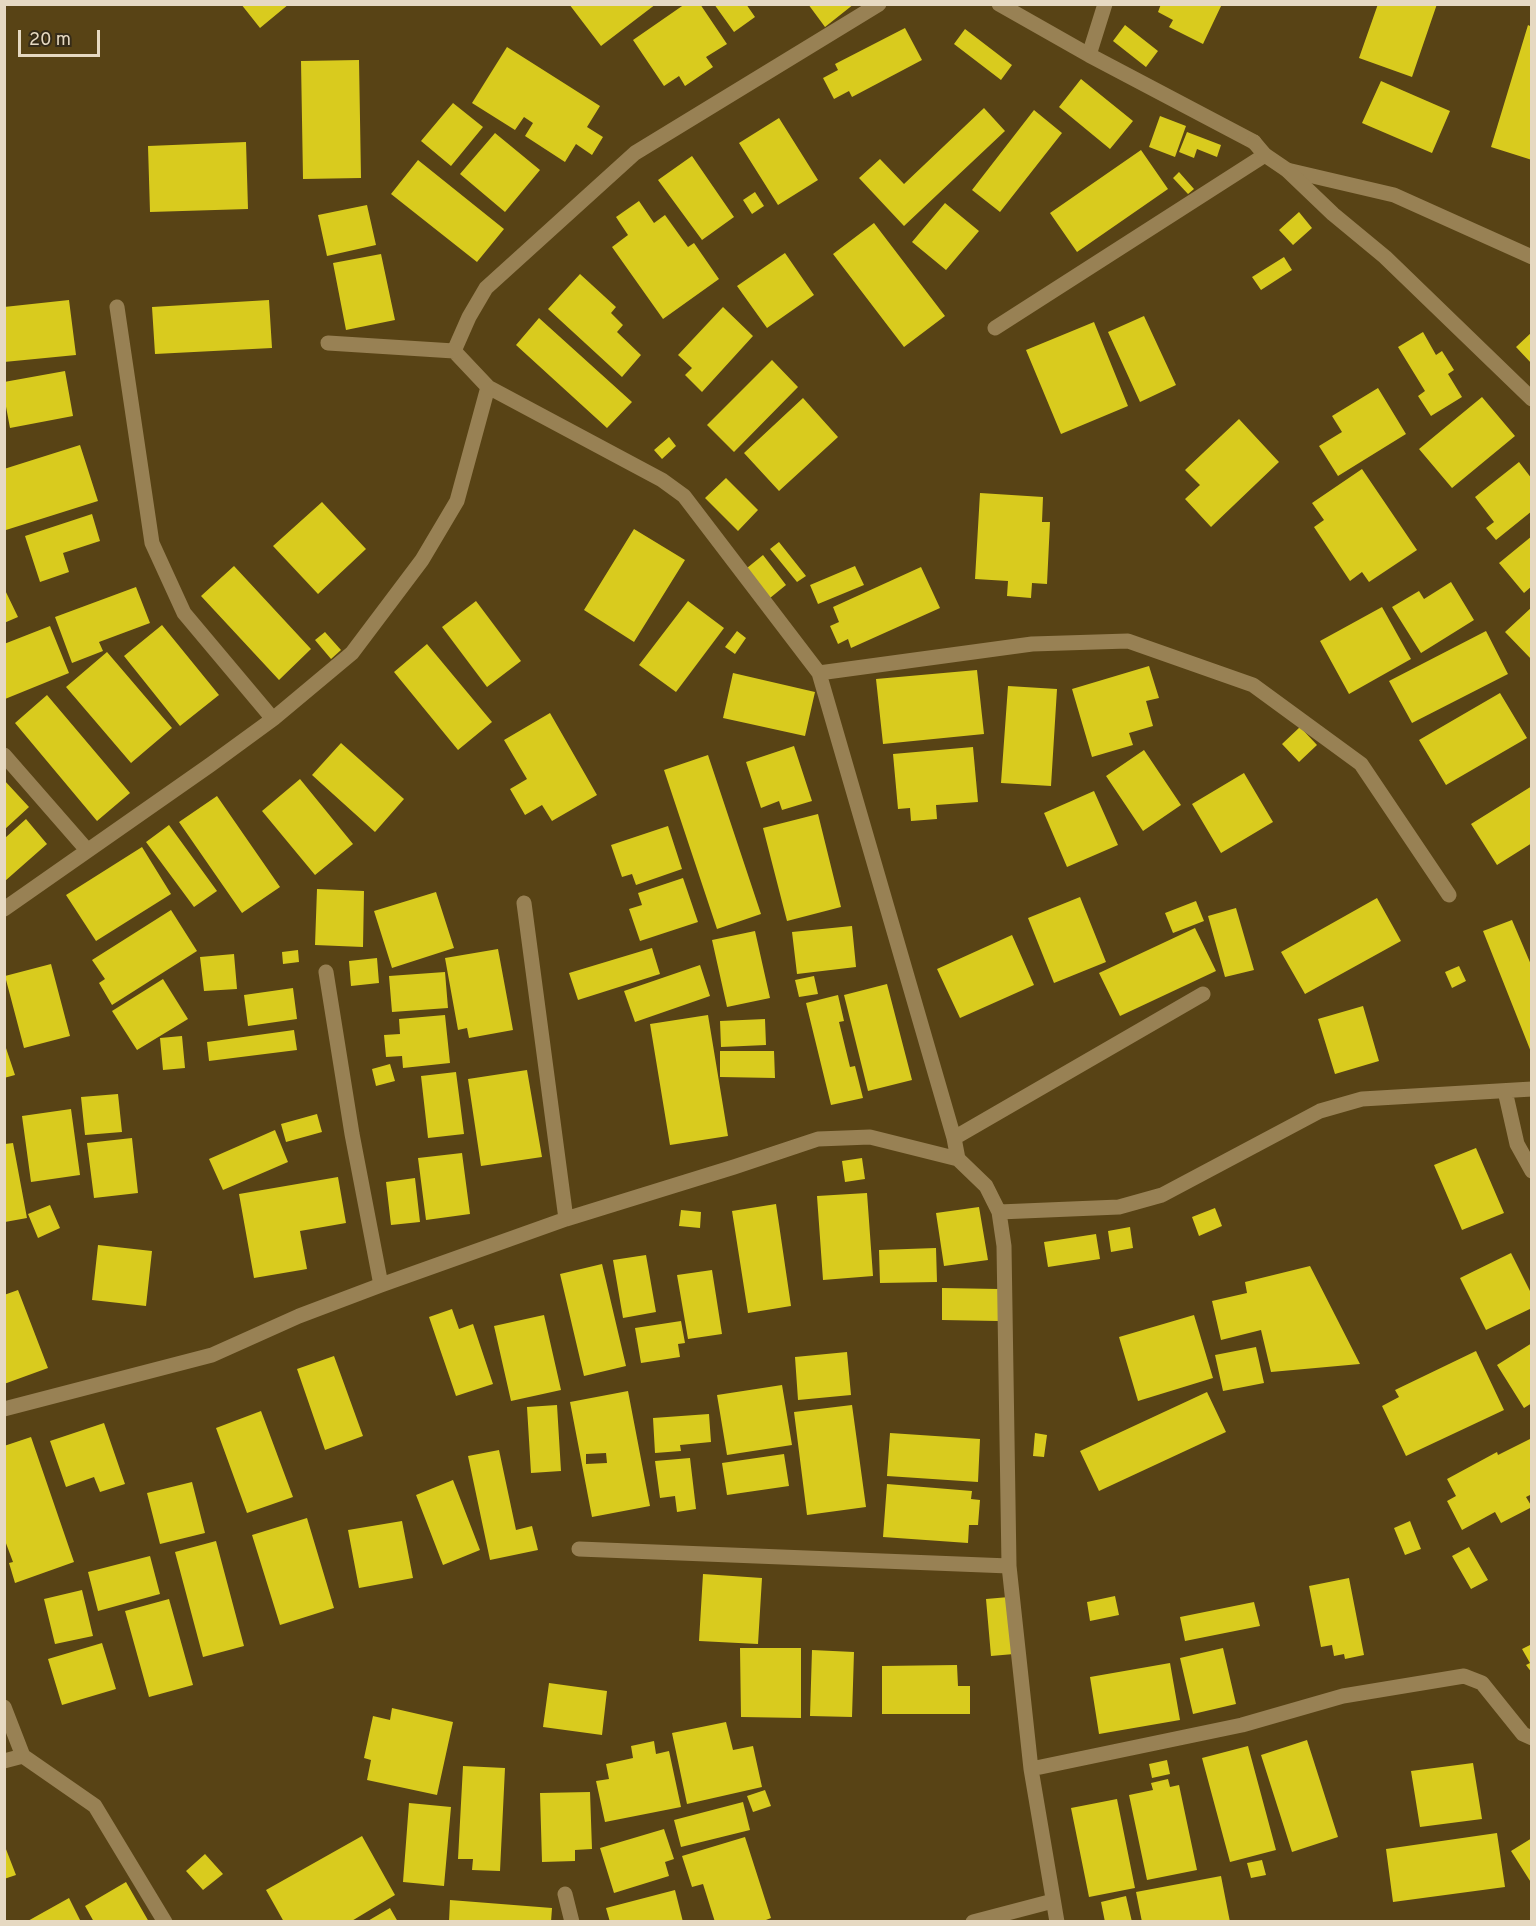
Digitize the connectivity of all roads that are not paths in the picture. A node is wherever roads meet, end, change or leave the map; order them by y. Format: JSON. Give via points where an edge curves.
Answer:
{"nodes":[{"id":1,"x":879,"y":4,"type":"edge"},
{"id":2,"x":999,"y":4,"type":"edge"},
{"id":3,"x":1106,"y":4,"type":"edge"},
{"id":4,"x":1089,"y":56,"type":"junction"},
{"id":5,"x":1265,"y":155,"type":"junction"},
{"id":6,"x":1287,"y":170,"type":"junction"},
{"id":7,"x":1532,"y":257,"type":"edge"},
{"id":8,"x":117,"y":307,"type":"dead end"},
{"id":9,"x":995,"y":328,"type":"dead end"},
{"id":10,"x":328,"y":343,"type":"dead end"},
{"id":11,"x":454,"y":351,"type":"junction"},
{"id":12,"x":488,"y":387,"type":"junction"},
{"id":13,"x":1532,"y":399,"type":"edge"},
{"id":14,"x":819,"y":673,"type":"junction"},
{"id":15,"x":273,"y":719,"type":"junction"},
{"id":16,"x":4,"y":755,"type":"edge"},
{"id":17,"x":87,"y":850,"type":"junction"},
{"id":18,"x":1449,"y":895,"type":"dead end"},
{"id":19,"x":524,"y":903,"type":"dead end"},
{"id":20,"x":4,"y":909,"type":"edge"},
{"id":21,"x":326,"y":972,"type":"dead end"},
{"id":22,"x":1203,"y":994,"type":"dead end"},
{"id":23,"x":1532,"y":1089,"type":"edge"},
{"id":24,"x":1505,"y":1091,"type":"junction"},
{"id":25,"x":954,"y":1138,"type":"junction"},
{"id":26,"x":958,"y":1159,"type":"junction"},
{"id":27,"x":1532,"y":1171,"type":"edge"},
{"id":28,"x":999,"y":1212,"type":"junction"},
{"id":29,"x":566,"y":1219,"type":"junction"},
{"id":30,"x":381,"y":1285,"type":"junction"},
{"id":31,"x":4,"y":1409,"type":"edge"},
{"id":32,"x":579,"y":1549,"type":"dead end"},
{"id":33,"x":1009,"y":1566,"type":"junction"},
{"id":34,"x":4,"y":1707,"type":"edge"},
{"id":35,"x":1532,"y":1737,"type":"edge"},
{"id":36,"x":22,"y":1756,"type":"junction"},
{"id":37,"x":4,"y":1761,"type":"edge"},
{"id":38,"x":1031,"y":1769,"type":"junction"},
{"id":39,"x":565,"y":1894,"type":"dead end"},
{"id":40,"x":1053,"y":1901,"type":"junction"},
{"id":41,"x":165,"y":1922,"type":"edge"},
{"id":42,"x":572,"y":1922,"type":"edge"},
{"id":43,"x":973,"y":1922,"type":"edge"},
{"id":44,"x":1057,"y":1922,"type":"edge"}],
"edges":[{"from":1,"to":11,"type":"street","via":[[635,153],[486,288]]},
{"from":2,"to":4,"type":"street"},
{"from":3,"to":4,"type":"street"},
{"from":4,"to":5,"type":"street","via":[[1254,142]]},
{"from":5,"to":6,"type":"street"},
{"from":5,"to":9,"type":"street"},
{"from":6,"to":7,"type":"street","via":[[1394,195]]},
{"from":6,"to":13,"type":"street","via":[[1385,257]]},
{"from":8,"to":15,"type":"street","via":[[152,543],[184,613]]},
{"from":10,"to":11,"type":"street"},
{"from":11,"to":12,"type":"street"},
{"from":12,"to":14,"type":"street","via":[[662,480],[684,496]]},
{"from":12,"to":15,"type":"street","via":[[457,501],[422,560],[352,653]]},
{"from":14,"to":18,"type":"street","via":[[1032,644],[1128,641],[1243,681],[1361,764]]},
{"from":14,"to":25,"type":"street"},
{"from":15,"to":17,"type":"street"},
{"from":16,"to":17,"type":"street"},
{"from":17,"to":20,"type":"street"},
{"from":19,"to":29,"type":"street"},
{"from":21,"to":30,"type":"street"},
{"from":22,"to":25,"type":"street"},
{"from":23,"to":24,"type":"street"},
{"from":24,"to":27,"type":"street","via":[[1517,1144]]},
{"from":24,"to":28,"type":"street","via":[[1362,1099],[1320,1112],[1161,1196],[1119,1208]]},
{"from":25,"to":26,"type":"street"},
{"from":26,"to":28,"type":"street","via":[[986,1186]]},
{"from":26,"to":29,"type":"street","via":[[870,1137],[818,1139]]},
{"from":28,"to":33,"type":"street","via":[[1004,1246]]},
{"from":29,"to":30,"type":"street"},
{"from":30,"to":31,"type":"street","via":[[299,1316],[212,1356]]},
{"from":32,"to":33,"type":"street"},
{"from":33,"to":38,"type":"street"},
{"from":34,"to":36,"type":"street"},
{"from":35,"to":38,"type":"street","via":[[1523,1734],[1482,1683],[1464,1676],[1343,1696],[1242,1725]]},
{"from":36,"to":37,"type":"street"},
{"from":36,"to":41,"type":"street","via":[[95,1806]]},
{"from":38,"to":40,"type":"street"},
{"from":39,"to":42,"type":"street"},
{"from":40,"to":43,"type":"street"},
{"from":40,"to":44,"type":"street"}]}
